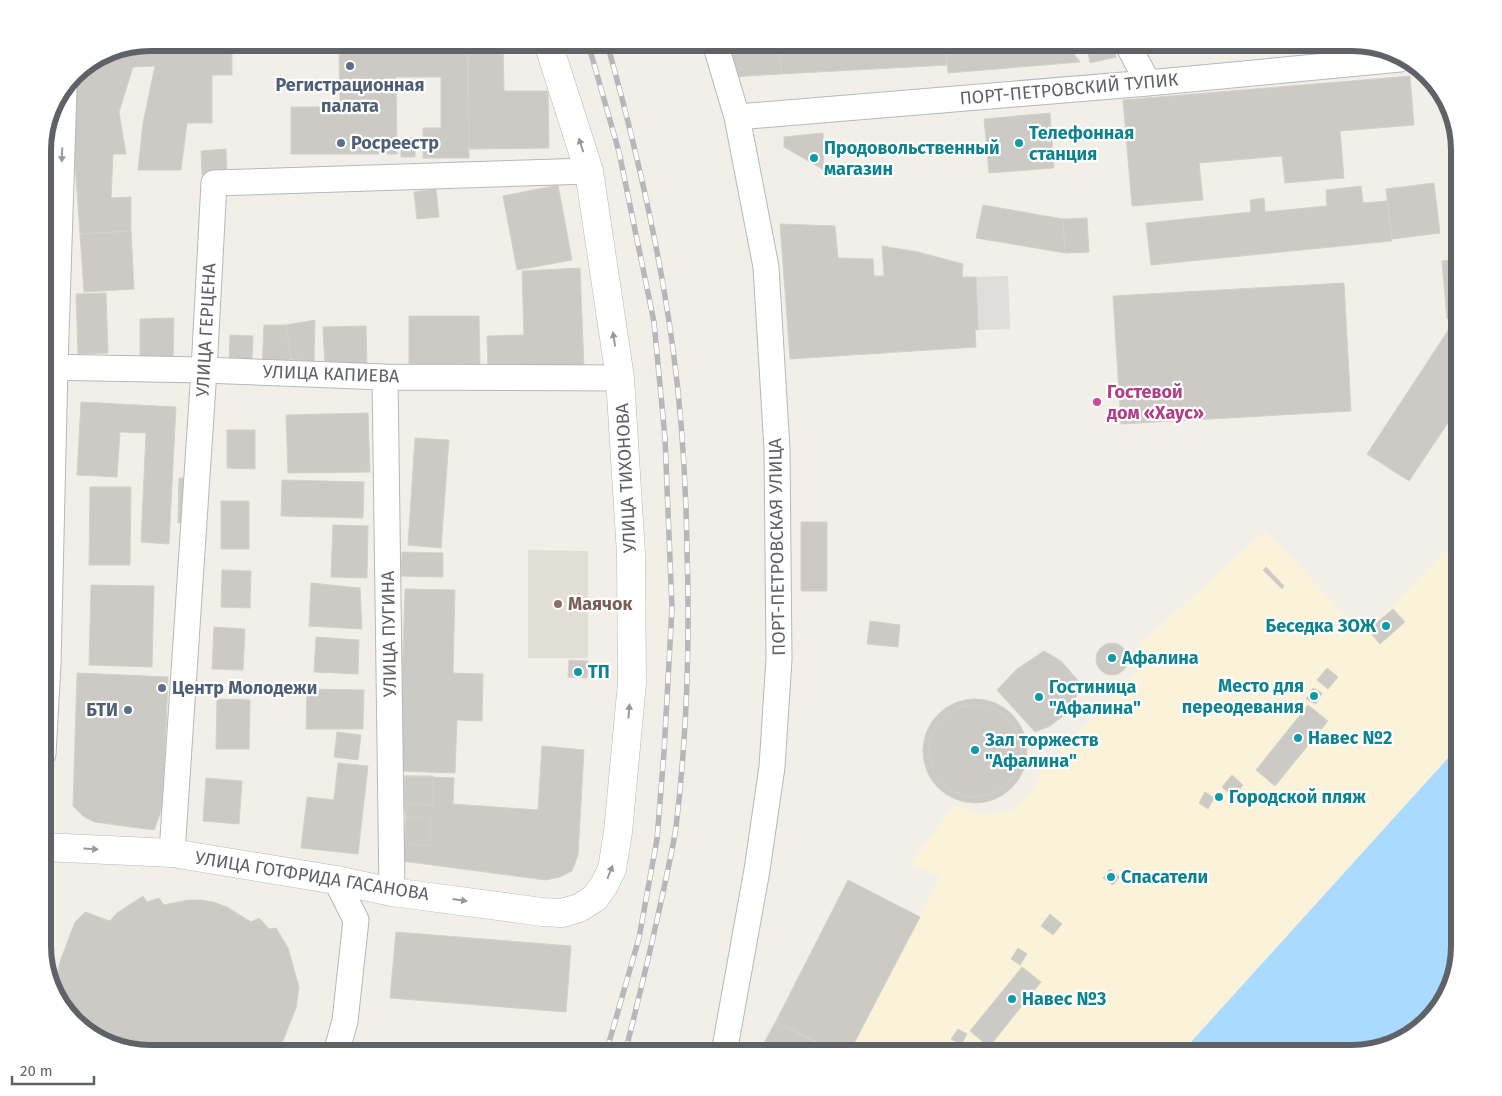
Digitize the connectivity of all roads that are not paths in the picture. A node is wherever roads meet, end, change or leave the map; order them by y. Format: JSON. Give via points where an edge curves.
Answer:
{"nodes":[{"id":1,"x":551,"y":51,"type":"edge"},
{"id":2,"x":719,"y":51,"type":"edge"},
{"id":3,"x":1132,"y":51,"type":"edge"},
{"id":4,"x":1391,"y":60,"type":"edge"},
{"id":5,"x":1148,"y":83,"type":"junction"},
{"id":6,"x":63,"y":104,"type":"edge"},
{"id":7,"x":737,"y":117,"type":"junction"},
{"id":8,"x":589,"y":171,"type":"junction"},
{"id":9,"x":51,"y":330,"type":"edge"},
{"id":10,"x":51,"y":367,"type":"edge"},
{"id":11,"x":204,"y":370,"type":"junction"},
{"id":12,"x":386,"y":376,"type":"junction"},
{"id":13,"x":620,"y":378,"type":"junction"},
{"id":14,"x":51,"y":847,"type":"edge"},
{"id":15,"x":172,"y":853,"type":"junction"},
{"id":16,"x":336,"y":880,"type":"junction"},
{"id":17,"x":392,"y":892,"type":"junction"},
{"id":18,"x":579,"y":908,"type":"joint"},
{"id":19,"x":338,"y":1045,"type":"edge"},
{"id":20,"x":726,"y":1045,"type":"edge"}],
"edges":[{"from":8,"to":1,"type":"street","name":"УЛИЦА ТИХОНОВА","one_way":true},
{"from":2,"to":7,"type":"street","name":"ПОРТ-ПЕТРОВСКАЯ УЛИЦА"},
{"from":3,"to":5,"type":"street"},
{"from":4,"to":5,"type":"street","name":"ПОРТ-ПЕТРОВСКИЙ ТУПИК"},
{"from":5,"to":7,"type":"street","name":"ПОРТ-ПЕТРОВСКИЙ ТУПИК"},
{"from":6,"to":9,"type":"street","one_way":true},
{"from":7,"to":20,"type":"street","name":"ПОРТ-ПЕТРОВСКАЯ УЛИЦА","via":[[766,267],[777,449],[779,659],[771,776]]},
{"from":8,"to":11,"type":"street","name":"УЛИЦА ГЕРЦЕНА","via":[[214,182]]},
{"from":13,"to":8,"type":"street","name":"УЛИЦА ТИХОНОВА","one_way":true},
{"from":10,"to":11,"type":"street","name":"УЛИЦА КАПИЕВА"},
{"from":11,"to":12,"type":"street","name":"УЛИЦА КАПИЕВА"},
{"from":11,"to":15,"type":"street","name":"УЛИЦА ГЕРЦЕНА"},
{"from":12,"to":13,"type":"street","name":"УЛИЦА КАПИЕВА"},
{"from":12,"to":17,"type":"street","name":"УЛИЦА ПУГИНА"},
{"from":18,"to":13,"type":"street","name":"УЛИЦА ТИХОНОВА","one_way":true,"via":[[595,898],[612,869],[632,683],[631,554]]},
{"from":14,"to":15,"type":"street","name":"УЛИЦА ГОТФРИДА ГАСАНОВА","one_way":true},
{"from":15,"to":16,"type":"street","name":"УЛИЦА ГОТФРИДА ГАСАНОВА"},
{"from":16,"to":17,"type":"street","name":"УЛИЦА ГОТФРИДА ГАСАНОВА"},
{"from":16,"to":19,"type":"street","via":[[356,920],[345,1021]]},
{"from":17,"to":18,"type":"street","name":"УЛИЦА ГОТФРИДА ГАСАНОВА","one_way":true,"via":[[542,912],[562,913]]}]}
